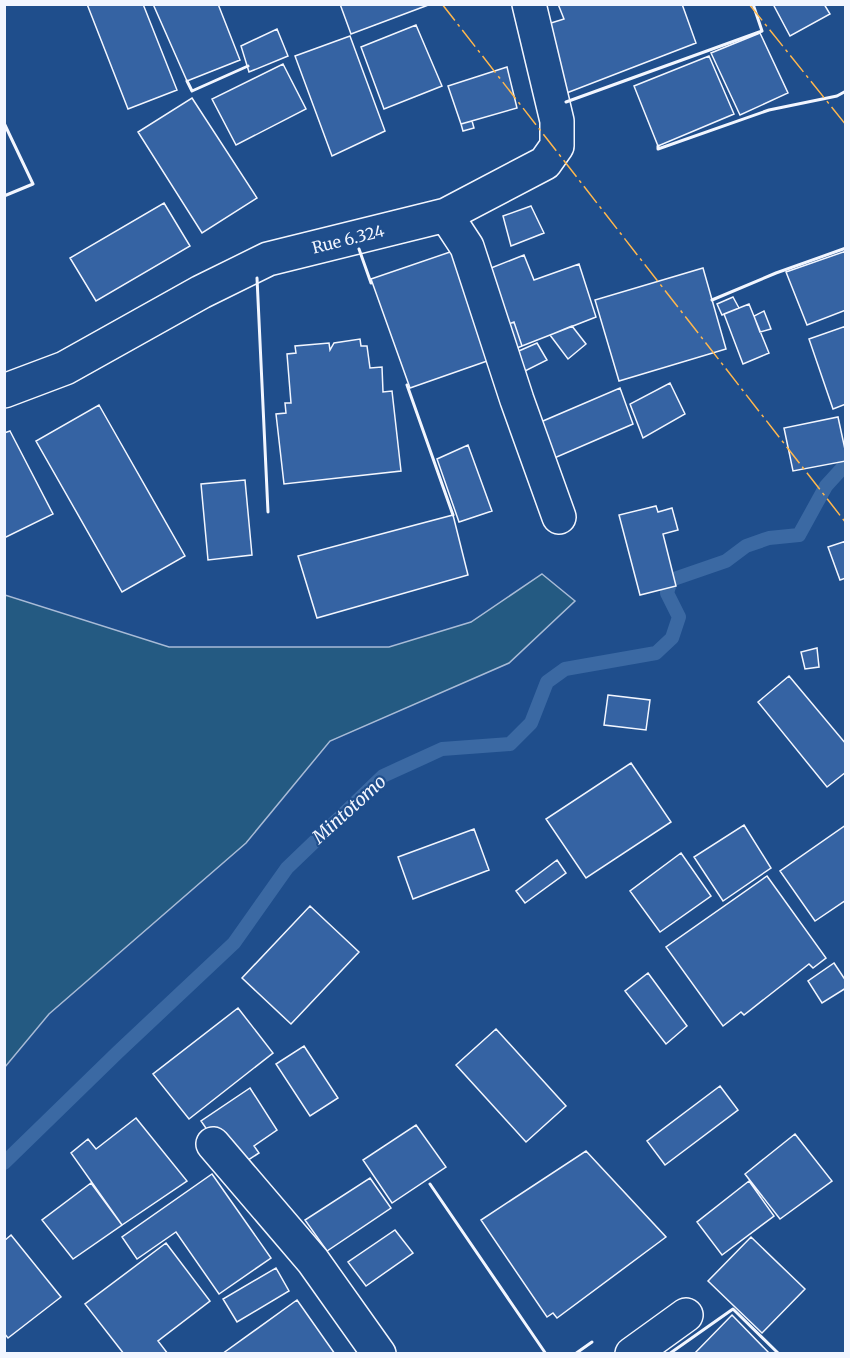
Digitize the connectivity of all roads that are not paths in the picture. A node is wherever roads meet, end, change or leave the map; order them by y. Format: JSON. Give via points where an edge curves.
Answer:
{"nodes":[{"id":1,"x":529,"y":4,"type":"edge"},
{"id":2,"x":446,"y":215,"type":"junction"},
{"id":3,"x":4,"y":392,"type":"edge"},
{"id":4,"x":559,"y":517,"type":"dead end"},
{"id":5,"x":213,"y":1144,"type":"dead end"},
{"id":6,"x":686,"y":1315,"type":"dead end"},
{"id":7,"x":379,"y":1353,"type":"edge"},
{"id":8,"x":632,"y":1353,"type":"edge"}],
"edges":[{"from":1,"to":2,"type":"street","name":"Rue 6.324","via":[[557,121],[557,146],[545,163]]},
{"from":2,"to":3,"type":"street","name":"Rue 6.324","via":[[268,259],[64,368]]},
{"from":2,"to":4,"type":"street","via":[[467,247]]},
{"from":5,"to":7,"type":"street","via":[[313,1261]]},
{"from":6,"to":8,"type":"street"}]}
